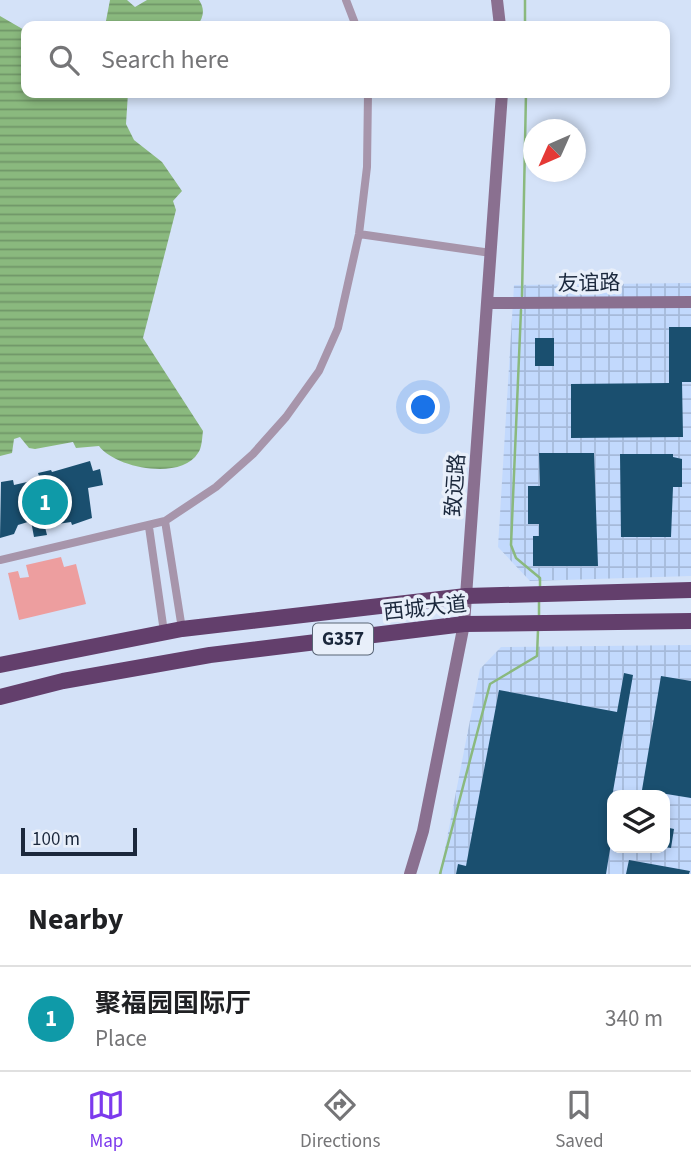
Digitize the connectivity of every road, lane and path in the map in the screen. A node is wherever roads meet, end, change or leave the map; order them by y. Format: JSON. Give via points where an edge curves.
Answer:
{"nodes":[{"id":1,"x":346,"y":0,"type":"edge"},
{"id":2,"x":497,"y":0,"type":"edge"},
{"id":3,"x":354,"y":21,"type":"edge"},
{"id":4,"x":499,"y":21,"type":"edge"},
{"id":5,"x":368,"y":98,"type":"edge"},
{"id":6,"x":502,"y":98,"type":"edge"},
{"id":7,"x":359,"y":234,"type":"junction"},
{"id":8,"x":491,"y":253,"type":"junction"},
{"id":9,"x":691,"y":302,"type":"edge"},
{"id":10,"x":487,"y":303,"type":"junction"},
{"id":11,"x":165,"y":521,"type":"junction"},
{"id":12,"x":149,"y":527,"type":"junction"},
{"id":13,"x":0,"y":560,"type":"edge"},
{"id":14,"x":691,"y":590,"type":"edge"},
{"id":15,"x":466,"y":596,"type":"junction"},
{"id":16,"x":691,"y":621,"type":"edge"},
{"id":17,"x":464,"y":624,"type":"junction"},
{"id":18,"x":182,"y":628,"type":"junction"},
{"id":19,"x":164,"y":632,"type":"junction"},
{"id":20,"x":0,"y":665,"type":"edge"},
{"id":21,"x":0,"y":697,"type":"edge"},
{"id":22,"x":410,"y":874,"type":"edge"}],
"edges":[{"from":1,"to":3,"type":"street"},
{"from":2,"to":4,"type":"main road"},
{"from":5,"to":7,"type":"street","via":[[368,156]]},
{"from":6,"to":8,"type":"main road","name":"致远路"},
{"from":7,"to":8,"type":"street"},
{"from":7,"to":11,"type":"street","via":[[338,328],[308,389],[253,454],[216,487]]},
{"from":8,"to":10,"type":"main road","name":"致远路"},
{"from":9,"to":10,"type":"main road","name":"友谊路"},
{"from":10,"to":15,"type":"main road","name":"致远路"},
{"from":11,"to":12,"type":"street"},
{"from":11,"to":18,"type":"street"},
{"from":12,"to":13,"type":"street"},
{"from":12,"to":19,"type":"street"},
{"from":14,"to":15,"type":"highway","name":"西城大道","number":"G357"},
{"from":15,"to":17,"type":"main road","name":"致远路"},
{"from":15,"to":18,"type":"highway","name":"西城大道","number":"G357"},
{"from":16,"to":17,"type":"highway","name":"西城大道","number":"G357"},
{"from":17,"to":21,"type":"highway","name":"西城大道","number":"G357","via":[[210,655]]},
{"from":17,"to":22,"type":"main road","name":"致远路","via":[[423,831]]},
{"from":18,"to":19,"type":"highway","name":"西城大道","number":"G357"},
{"from":19,"to":20,"type":"highway","name":"西城大道","number":"G357"}]}
